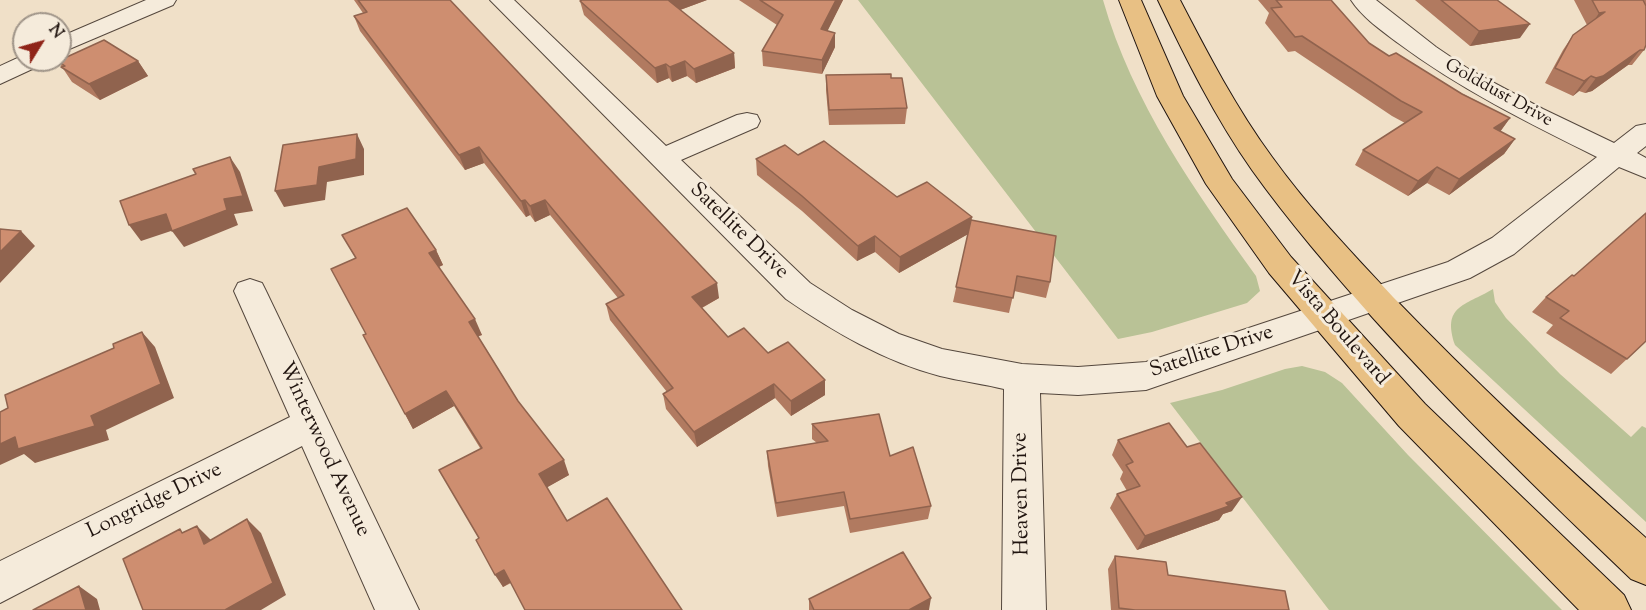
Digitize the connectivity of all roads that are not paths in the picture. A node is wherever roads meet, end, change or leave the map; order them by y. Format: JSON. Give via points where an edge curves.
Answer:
{"nodes":[{"id":1,"x":165,"y":0,"type":"edge"},
{"id":2,"x":501,"y":0,"type":"edge"},
{"id":3,"x":1130,"y":0,"type":"edge"},
{"id":4,"x":1169,"y":0,"type":"edge"},
{"id":5,"x":1362,"y":0,"type":"edge"},
{"id":6,"x":72,"y":41,"type":"edge"},
{"id":7,"x":747,"y":120,"type":"dead end"},
{"id":8,"x":1646,"y":132,"type":"edge"},
{"id":9,"x":1618,"y":155,"type":"junction"},
{"id":10,"x":662,"y":158,"type":"junction"},
{"id":11,"x":1646,"y":169,"type":"edge"},
{"id":12,"x":250,"y":291,"type":"dead end"},
{"id":13,"x":1375,"y":298,"type":"junction"},
{"id":14,"x":1325,"y":315,"type":"junction"},
{"id":15,"x":1022,"y":378,"type":"junction"},
{"id":16,"x":312,"y":424,"type":"junction"},
{"id":17,"x":1646,"y":565,"type":"edge"},
{"id":18,"x":0,"y":583,"type":"edge"},
{"id":19,"x":397,"y":610,"type":"edge"},
{"id":20,"x":1024,"y":610,"type":"edge"},
{"id":21,"x":1609,"y":610,"type":"edge"}],
"edges":[{"from":1,"to":6,"type":"street"},
{"from":2,"to":10,"type":"street","name":"Satellite Drive"},
{"from":3,"to":14,"type":"main road","name":"Vista Boulevard","via":[[1170,96],[1220,184],[1280,264]]},
{"from":4,"to":13,"type":"main road","via":[[1221,101],[1261,162],[1316,234]]},
{"from":5,"to":9,"type":"street","name":"Golddust Drive","via":[[1415,46],[1457,74]]},
{"from":7,"to":10,"type":"street"},
{"from":8,"to":9,"type":"street","name":"Satellite Drive"},
{"from":9,"to":11,"type":"street","name":"Golddust Drive"},
{"from":9,"to":13,"type":"street","name":"Satellite Drive","via":[[1503,246],[1459,270]]},
{"from":10,"to":15,"type":"street","name":"Satellite Drive","via":[[798,291],[840,319],[887,343],[940,362]]},
{"from":12,"to":16,"type":"street","name":"Winterwood Avenue"},
{"from":13,"to":14,"type":"street","name":"Satellite Drive"},
{"from":13,"to":17,"type":"main road","via":[[1519,447]]},
{"from":14,"to":15,"type":"street","name":"Satellite Drive","via":[[1146,376],[1078,381]]},
{"from":14,"to":21,"type":"main road","name":"Vista Boulevard","via":[[1412,414]]},
{"from":15,"to":20,"type":"street","name":"Heaven Drive"},
{"from":16,"to":18,"type":"street","name":"Longridge Drive"},
{"from":16,"to":19,"type":"street","name":"Winterwood Avenue"}]}
